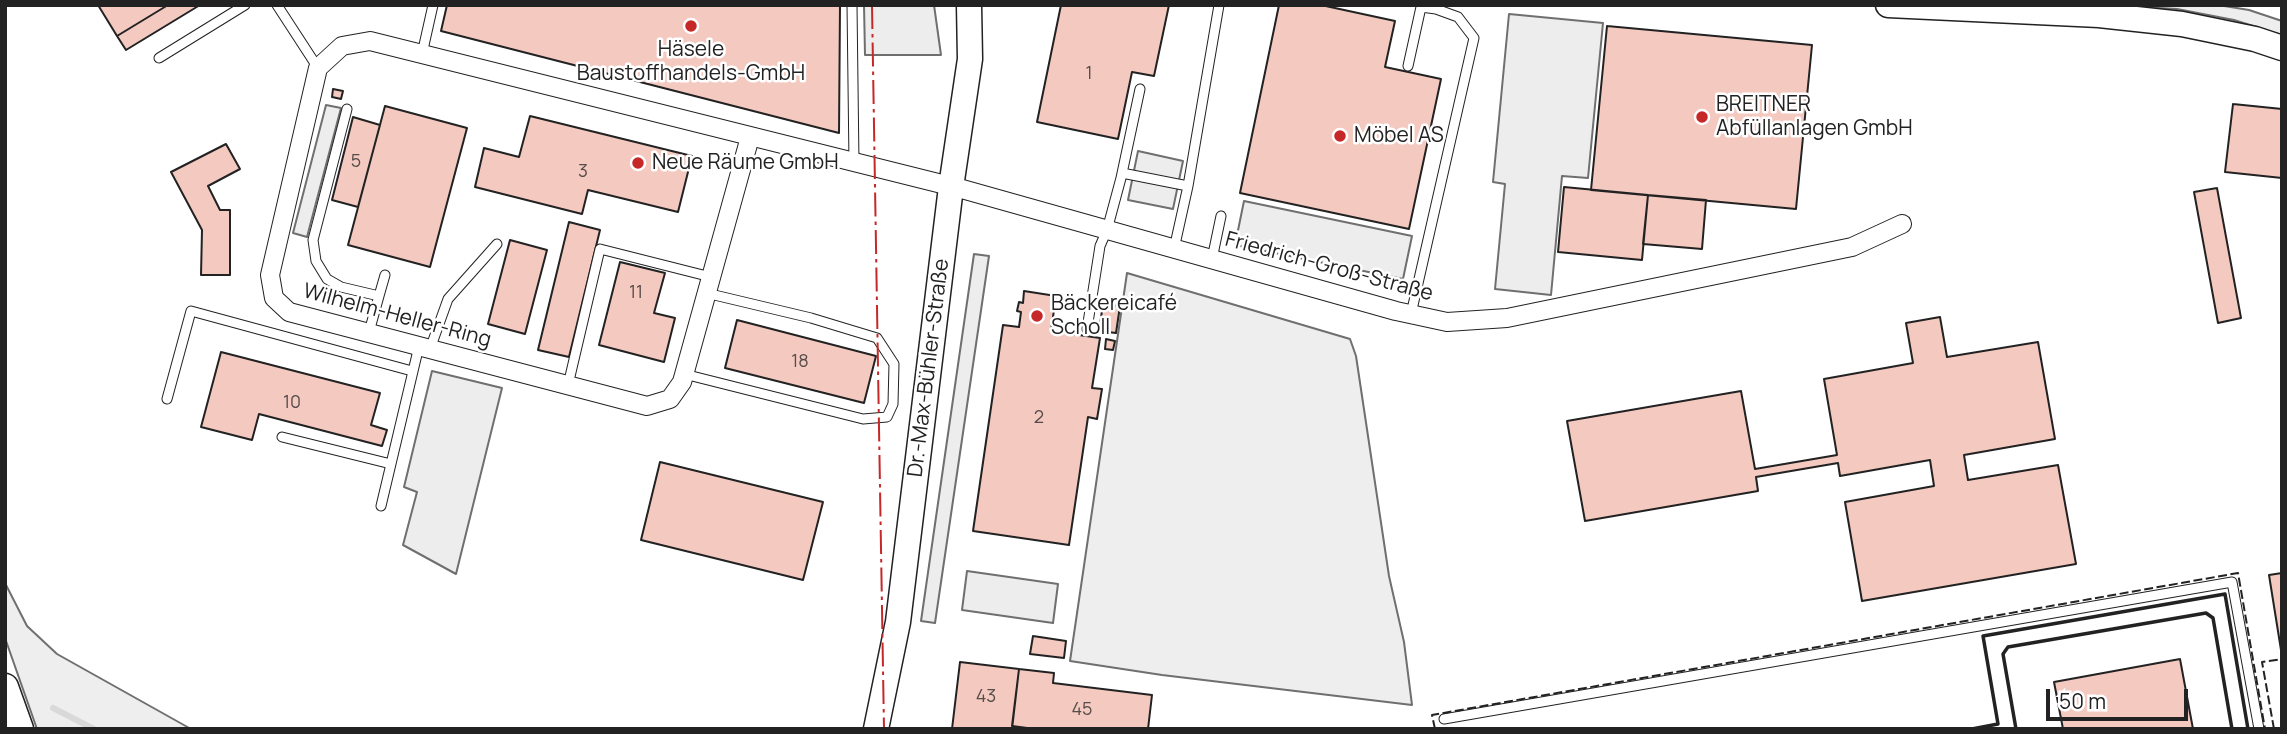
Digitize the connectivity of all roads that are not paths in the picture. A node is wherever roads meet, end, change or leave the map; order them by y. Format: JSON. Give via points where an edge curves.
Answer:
{"nodes":[{"id":1,"x":245,"y":5,"type":"edge"},
{"id":2,"x":277,"y":5,"type":"edge"},
{"id":3,"x":433,"y":5,"type":"edge"},
{"id":4,"x":852,"y":5,"type":"edge"},
{"id":5,"x":969,"y":5,"type":"edge"},
{"id":6,"x":1219,"y":5,"type":"edge"},
{"id":7,"x":1888,"y":5,"type":"edge"},
{"id":8,"x":2282,"y":48,"type":"edge"},
{"id":9,"x":422,"y":54,"type":"junction"},
{"id":10,"x":159,"y":58,"type":"dead end"},
{"id":11,"x":1409,"y":66,"type":"dead end"},
{"id":12,"x":318,"y":68,"type":"junction"},
{"id":13,"x":1140,"y":89,"type":"dead end"},
{"id":14,"x":348,"y":109,"type":"dead end"},
{"id":15,"x":750,"y":138,"type":"junction"},
{"id":16,"x":854,"y":163,"type":"junction"},
{"id":17,"x":1122,"y":173,"type":"junction"},
{"id":18,"x":1188,"y":186,"type":"junction"},
{"id":19,"x":951,"y":187,"type":"junction"},
{"id":20,"x":1221,"y":216,"type":"dead end"},
{"id":21,"x":1902,"y":224,"type":"dead end"},
{"id":22,"x":1107,"y":230,"type":"junction"},
{"id":23,"x":497,"y":244,"type":"dead end"},
{"id":24,"x":1174,"y":249,"type":"junction"},
{"id":25,"x":1212,"y":259,"type":"junction"},
{"id":26,"x":385,"y":275,"type":"dead end"},
{"id":27,"x":708,"y":285,"type":"junction"},
{"id":28,"x":379,"y":296,"type":"junction"},
{"id":29,"x":1411,"y":314,"type":"junction"},
{"id":30,"x":1087,"y":329,"type":"dead end"},
{"id":31,"x":369,"y":332,"type":"junction"},
{"id":32,"x":425,"y":347,"type":"junction"},
{"id":33,"x":412,"y":371,"type":"junction"},
{"id":34,"x":684,"y":374,"type":"junction"},
{"id":35,"x":568,"y":385,"type":"junction"},
{"id":36,"x":167,"y":399,"type":"dead end"},
{"id":37,"x":282,"y":437,"type":"dead end"},
{"id":38,"x":391,"y":464,"type":"junction"},
{"id":39,"x":381,"y":506,"type":"dead end"},
{"id":40,"x":5,"y":687,"type":"edge"},
{"id":41,"x":1444,"y":719,"type":"dead end"},
{"id":42,"x":20,"y":729,"type":"edge"},
{"id":43,"x":876,"y":729,"type":"edge"},
{"id":44,"x":2259,"y":729,"type":"edge"}],
"edges":[{"from":1,"to":10,"type":"lane"},
{"from":2,"to":12,"type":"lane"},
{"from":3,"to":9,"type":"lane"},
{"from":4,"to":16,"type":"lane"},
{"from":5,"to":19,"type":"street","name":"Dr.-Max-Bühler-Straße","via":[[970,59]]},
{"from":6,"to":18,"type":"lane"},
{"from":7,"to":8,"type":"street","via":[[2099,15],[2182,24]]},
{"from":9,"to":12,"type":"street","via":[[370,41],[342,46]]},
{"from":9,"to":15,"type":"street"},
{"from":11,"to":29,"type":"lane","via":[[1420,7],[1458,17],[1474,38]]},
{"from":12,"to":31,"type":"street","name":"Wilhelm-Heller-Ring","via":[[270,275],[275,298],[289,312]]},
{"from":13,"to":17,"type":"lane"},
{"from":14,"to":28,"type":"lane","via":[[313,240],[316,261],[336,285]]},
{"from":15,"to":16,"type":"street"},
{"from":15,"to":27,"type":"street","name":"Wilhelm-Heller-Ring"},
{"from":16,"to":19,"type":"street"},
{"from":17,"to":18,"type":"lane"},
{"from":17,"to":22,"type":"lane"},
{"from":18,"to":24,"type":"lane"},
{"from":19,"to":22,"type":"street","name":"Friedrich-Groß-Straße"},
{"from":19,"to":43,"type":"street","name":"Dr.-Max-Bühler-Straße","via":[[898,622]]},
{"from":20,"to":25,"type":"lane"},
{"from":21,"to":29,"type":"street","name":"Friedrich-Groß-Straße","via":[[1852,247],[1507,318],[1447,322]]},
{"from":22,"to":24,"type":"street","name":"Friedrich-Groß-Straße"},
{"from":22,"to":30,"type":"lane","via":[[1100,246]]},
{"from":23,"to":32,"type":"lane","via":[[448,299]]},
{"from":24,"to":25,"type":"street","name":"Friedrich-Groß-Straße"},
{"from":25,"to":29,"type":"street","name":"Friedrich-Groß-Straße"},
{"from":26,"to":28,"type":"lane"},
{"from":27,"to":34,"type":"street","name":"Wilhelm-Heller-Ring"},
{"from":27,"to":34,"type":"lane","via":[[877,338],[894,364],[893,404],[887,417],[863,419]]},
{"from":27,"to":35,"type":"lane","via":[[600,248]]},
{"from":28,"to":31,"type":"lane"},
{"from":31,"to":32,"type":"street","name":"Wilhelm-Heller-Ring"},
{"from":32,"to":33,"type":"lane"},
{"from":32,"to":35,"type":"street","name":"Wilhelm-Heller-Ring"},
{"from":33,"to":36,"type":"lane","via":[[191,310]]},
{"from":33,"to":38,"type":"lane"},
{"from":34,"to":35,"type":"street","name":"Wilhelm-Heller-Ring","via":[[670,399],[647,405]]},
{"from":37,"to":38,"type":"lane"},
{"from":38,"to":39,"type":"lane"},
{"from":40,"to":42,"type":"main road"},
{"from":41,"to":44,"type":"lane","via":[[2232,582]]}]}
